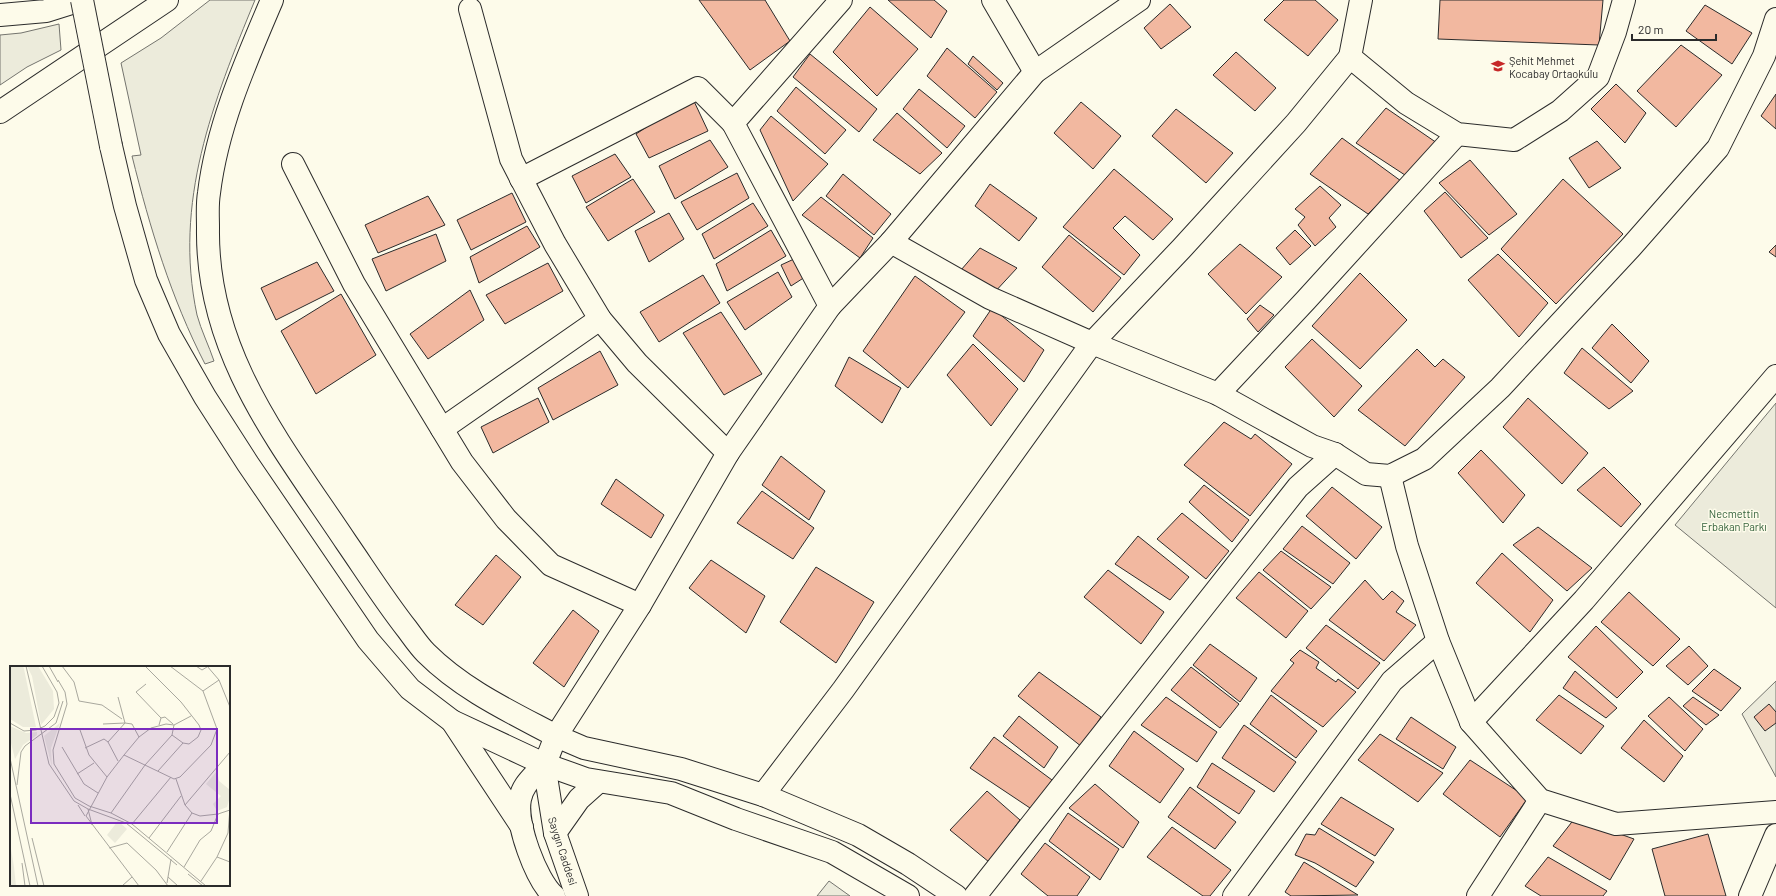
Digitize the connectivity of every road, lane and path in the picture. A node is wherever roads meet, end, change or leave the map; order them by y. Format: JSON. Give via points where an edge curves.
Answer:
{"nodes":[{"id":1,"x":82,"y":0,"type":"edge"},
{"id":2,"x":167,"y":0,"type":"edge"},
{"id":3,"x":272,"y":0,"type":"edge"},
{"id":4,"x":841,"y":0,"type":"edge"},
{"id":5,"x":993,"y":0,"type":"edge"},
{"id":6,"x":1139,"y":0,"type":"edge"},
{"id":7,"x":1361,"y":0,"type":"edge"},
{"id":8,"x":1624,"y":0,"type":"edge"},
{"id":9,"x":470,"y":9,"type":"dead end"},
{"id":10,"x":0,"y":15,"type":"edge"},
{"id":11,"x":1776,"y":19,"type":"edge"},
{"id":12,"x":1350,"y":57,"type":"junction"},
{"id":13,"x":1035,"y":72,"type":"junction"},
{"id":14,"x":0,"y":112,"type":"edge"},
{"id":15,"x":733,"y":123,"type":"junction"},
{"id":16,"x":1457,"y":134,"type":"junction"},
{"id":17,"x":293,"y":164,"type":"dead end"},
{"id":18,"x":521,"y":179,"type":"junction"},
{"id":19,"x":891,"y":242,"type":"junction"},
{"id":20,"x":830,"y":306,"type":"junction"},
{"id":21,"x":600,"y":319,"type":"junction"},
{"id":22,"x":1092,"y":343,"type":"junction"},
{"id":23,"x":1776,"y":376,"type":"edge"},
{"id":24,"x":1218,"y":394,"type":"junction"},
{"id":25,"x":442,"y":429,"type":"junction"},
{"id":26,"x":728,"y":453,"type":"junction"},
{"id":27,"x":1335,"y":454,"type":"junction"},
{"id":28,"x":1390,"y":476,"type":"junction"},
{"id":29,"x":640,"y":605,"type":"junction"},
{"id":30,"x":1438,"y":640,"type":"junction"},
{"id":31,"x":452,"y":721,"type":"junction"},
{"id":32,"x":1471,"y":722,"type":"junction"},
{"id":33,"x":556,"y":736,"type":"junction"},
{"id":34,"x":544,"y":764,"type":"junction"},
{"id":35,"x":598,"y":782,"type":"junction"},
{"id":36,"x":763,"y":795,"type":"junction"},
{"id":37,"x":1540,"y":800,"type":"junction"},
{"id":38,"x":1776,"y":812,"type":"edge"},
{"id":39,"x":522,"y":828,"type":"junction"},
{"id":40,"x":555,"y":833,"type":"junction"},
{"id":41,"x":1776,"y":835,"type":"edge"},
{"id":42,"x":554,"y":896,"type":"edge"},
{"id":43,"x":577,"y":896,"type":"edge"},
{"id":44,"x":908,"y":896,"type":"edge"},
{"id":45,"x":956,"y":896,"type":"edge"},
{"id":46,"x":975,"y":896,"type":"edge"},
{"id":47,"x":1234,"y":896,"type":"edge"},
{"id":48,"x":1478,"y":896,"type":"edge"},
{"id":49,"x":1750,"y":896,"type":"edge"}],
"edges":[{"from":1,"to":10,"type":"main road","via":[[46,11]]},
{"from":1,"to":31,"type":"main road","bridge":true,"via":[[125,206],[146,280],[169,334],[248,464],[368,640],[410,689]]},
{"from":2,"to":14,"type":"main road"},
{"from":3,"to":33,"type":"main road","via":[[222,130],[208,193],[211,284],[222,331],[237,368],[264,418],[393,611],[425,652],[452,676],[486,698]]},
{"from":4,"to":15,"type":"main road"},
{"from":5,"to":13,"type":"main road"},
{"from":6,"to":13,"type":"main road"},
{"from":7,"to":12,"type":"main road"},
{"from":8,"to":16,"type":"main road","via":[[1598,76],[1560,111],[1514,140]]},
{"from":9,"to":18,"type":"main road","via":[[511,159]]},
{"from":11,"to":28,"type":"main road","via":[[1764,56],[1718,148],[1631,247],[1500,388],[1424,459]]},
{"from":12,"to":16,"type":"main road","via":[[1406,103]]},
{"from":12,"to":22,"type":"main road","via":[[1296,123]]},
{"from":13,"to":19,"type":"main road"},
{"from":15,"to":18,"type":"main road","via":[[698,88]]},
{"from":15,"to":20,"type":"main road"},
{"from":16,"to":24,"type":"main road"},
{"from":17,"to":25,"type":"main road","via":[[354,284]]},
{"from":18,"to":21,"type":"main road","via":[[555,244]]},
{"from":19,"to":20,"type":"main road"},
{"from":19,"to":22,"type":"main road","via":[[990,298]]},
{"from":20,"to":26,"type":"main road"},
{"from":21,"to":25,"type":"main road"},
{"from":21,"to":26,"type":"main road","via":[[637,363]]},
{"from":22,"to":24,"type":"main road"},
{"from":22,"to":36,"type":"main road","via":[[842,690]]},
{"from":23,"to":32,"type":"main road","via":[[1584,600]]},
{"from":24,"to":27,"type":"main road","via":[[1312,446]]},
{"from":25,"to":29,"type":"main road","via":[[462,462],[506,519],[550,565]]},
{"from":26,"to":29,"type":"main road"},
{"from":27,"to":28,"type":"main road","via":[[1366,474]]},
{"from":27,"to":46,"type":"main road","via":[[1298,487]]},
{"from":28,"to":30,"type":"main road","via":[[1407,546]]},
{"from":29,"to":33,"type":"main road"},
{"from":30,"to":32,"type":"main road"},
{"from":30,"to":47,"type":"main road","via":[[1392,681]]},
{"from":31,"to":34,"type":"main road"},
{"from":31,"to":39,"type":"main road"},
{"from":32,"to":37,"type":"main road"},
{"from":33,"to":34,"type":"main road"},
{"from":33,"to":36,"type":"main road","via":[[584,748],[681,769]]},
{"from":34,"to":35,"type":"main road"},
{"from":34,"to":39,"type":"main road","via":[[529,779],[520,799]]},
{"from":34,"to":40,"type":"main road","name":"Saygın Caddesi"},
{"from":35,"to":40,"type":"main road","via":[[579,799]]},
{"from":35,"to":44,"type":"main road","via":[[671,793],[736,819],[832,852]]},
{"from":36,"to":45,"type":"main road","via":[[858,835]]},
{"from":37,"to":38,"type":"main road","via":[[1616,824]]},
{"from":37,"to":48,"type":"main road"},
{"from":39,"to":42,"type":"main road","via":[[538,875]]},
{"from":40,"to":43,"type":"main road","name":"Saygın Caddesi"},
{"from":41,"to":49,"type":"main road"}]}
